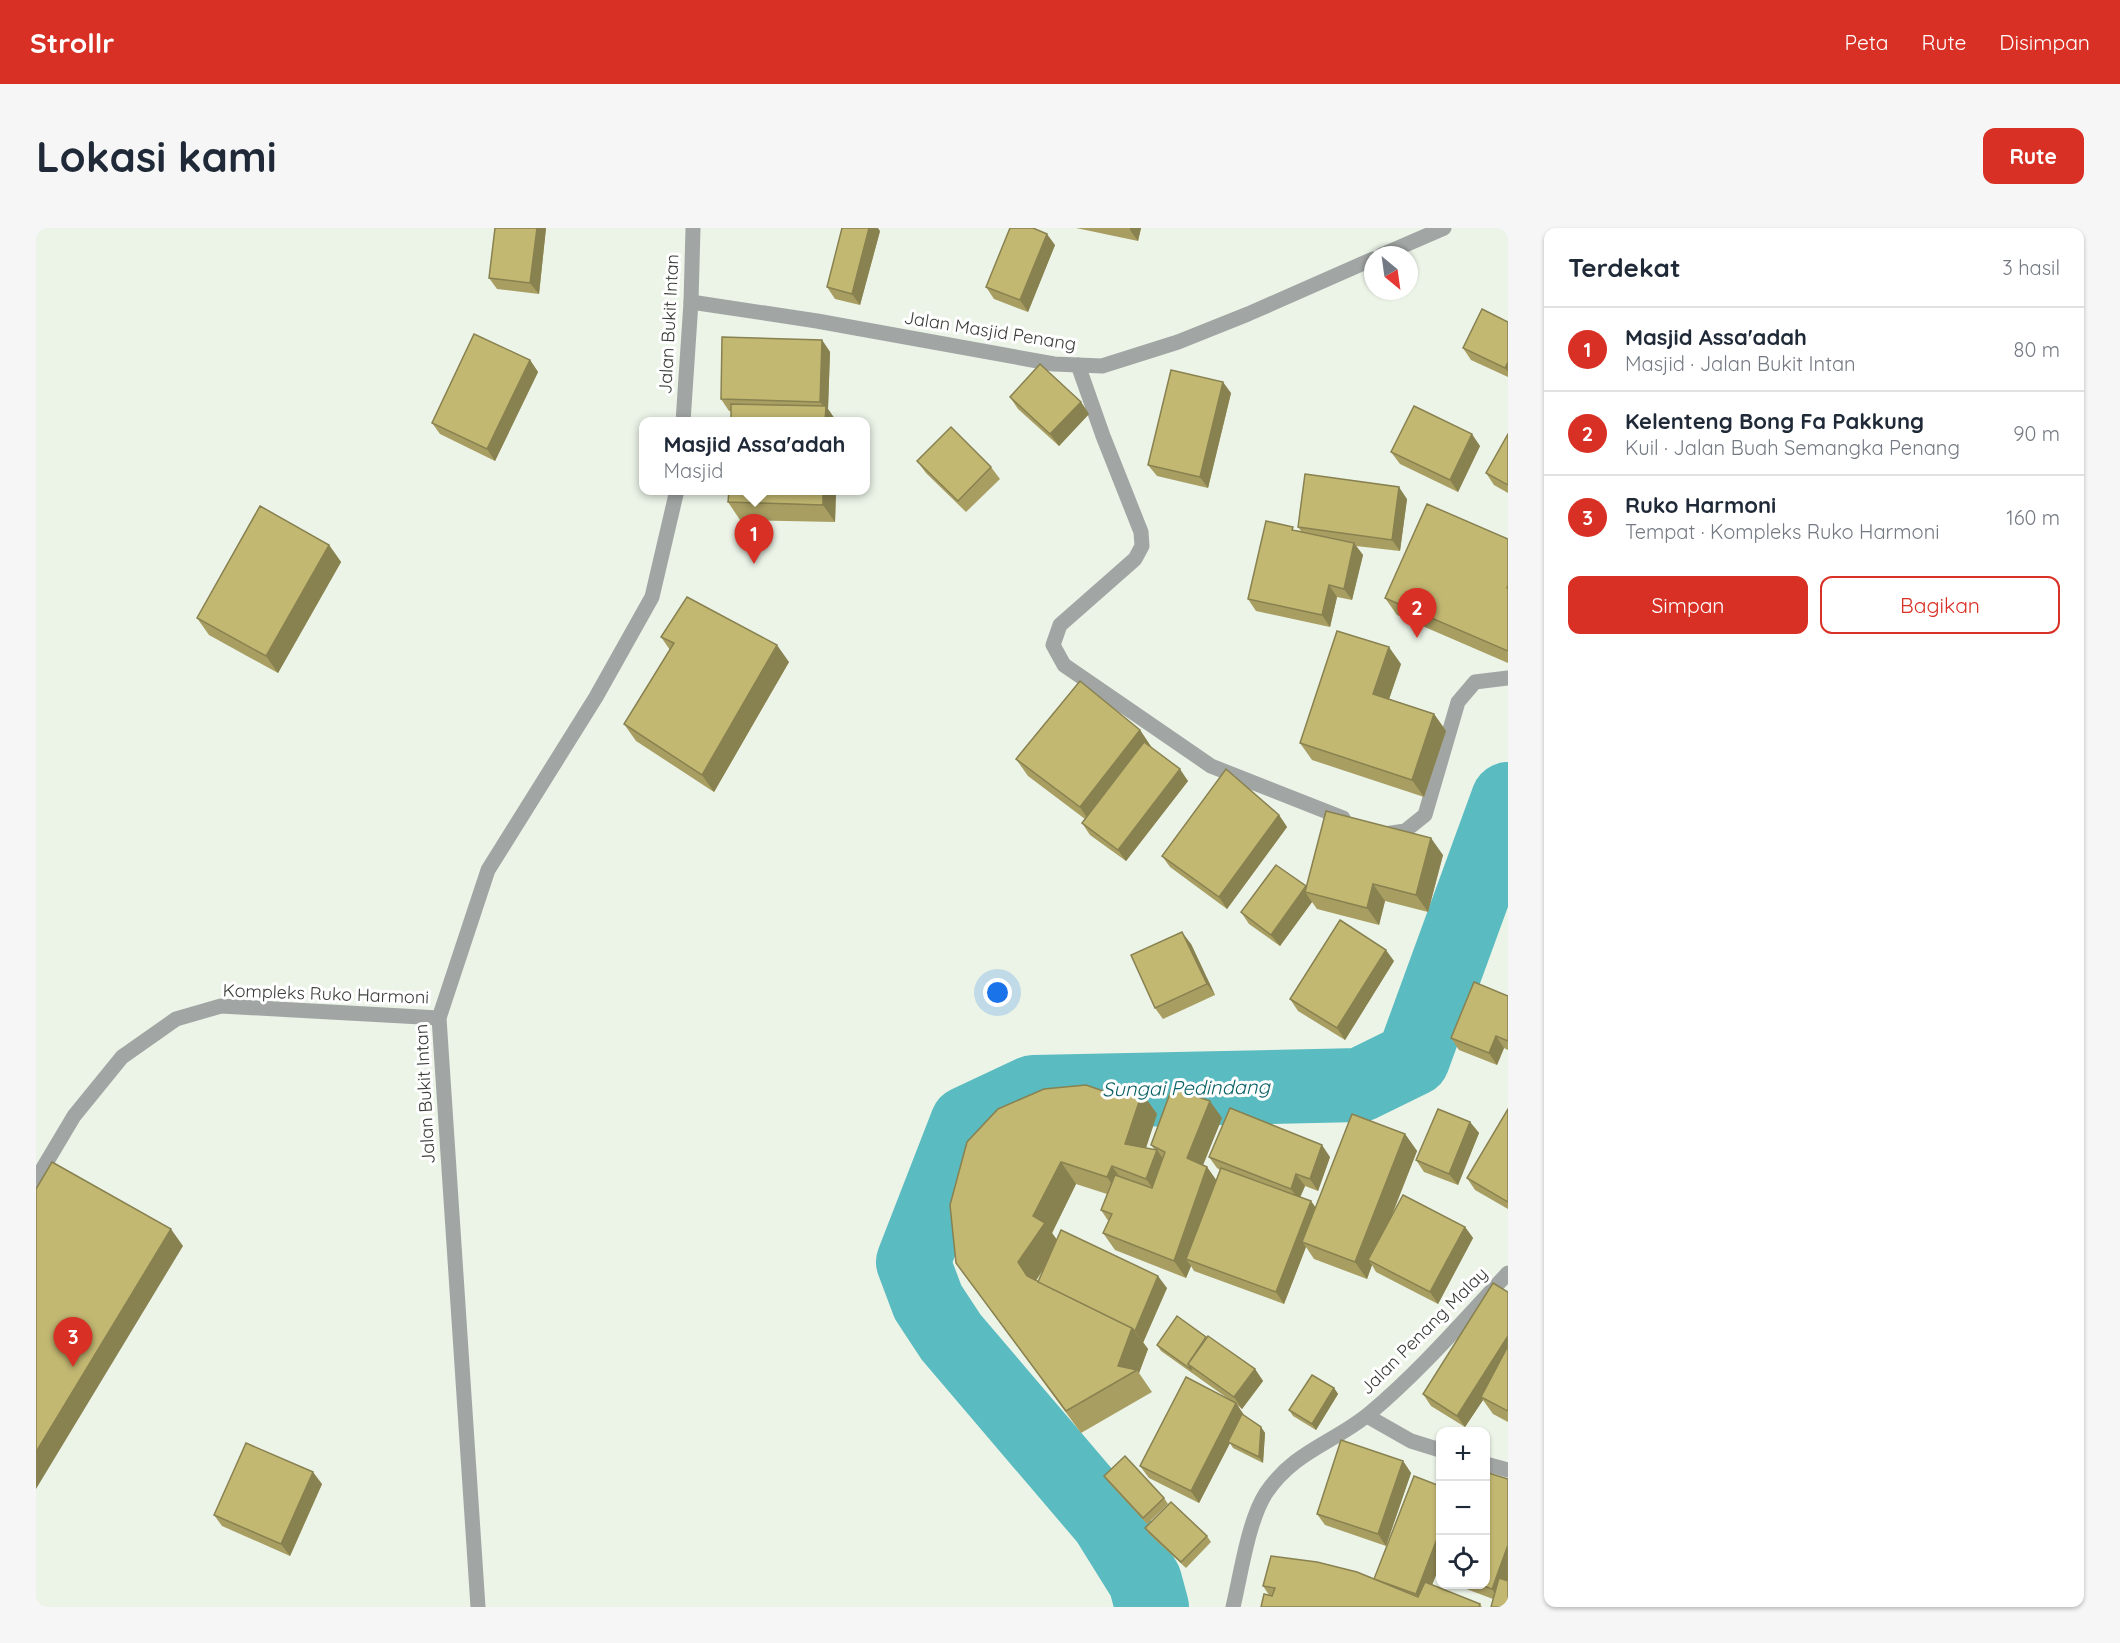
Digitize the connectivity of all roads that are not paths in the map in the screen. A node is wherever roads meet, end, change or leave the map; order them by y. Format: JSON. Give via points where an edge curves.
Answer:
{"nodes":[{"id":1,"x":693,"y":228,"type":"edge"},
{"id":2,"x":1444,"y":228,"type":"edge"},
{"id":3,"x":1403,"y":246,"type":"edge"},
{"id":4,"x":1364,"y":263,"type":"edge"},
{"id":5,"x":691,"y":302,"type":"junction"},
{"id":6,"x":1078,"y":365,"type":"junction"},
{"id":7,"x":683,"y":417,"type":"edge"},
{"id":8,"x":676,"y":495,"type":"edge"},
{"id":9,"x":1508,"y":678,"type":"edge"},
{"id":10,"x":1354,"y":822,"type":"edge"},
{"id":11,"x":1376,"y":831,"type":"edge"},
{"id":12,"x":439,"y":1018,"type":"junction"},
{"id":13,"x":36,"y":1180,"type":"edge"},
{"id":14,"x":1508,"y":1273,"type":"edge"},
{"id":15,"x":1367,"y":1416,"type":"junction"},
{"id":16,"x":1436,"y":1449,"type":"edge"},
{"id":17,"x":1490,"y":1465,"type":"edge"},
{"id":18,"x":1508,"y":1470,"type":"edge"},
{"id":19,"x":478,"y":1607,"type":"edge"},
{"id":20,"x":1233,"y":1607,"type":"edge"}],
"edges":[{"from":1,"to":5,"type":"street","name":"Jalan Bukit Intan"},
{"from":2,"to":3,"type":"street"},
{"from":4,"to":6,"type":"street","name":"Jalan Masjid Penang","via":[[1178,342],[1102,366]]},
{"from":5,"to":6,"type":"street","name":"Jalan Masjid Penang","via":[[1053,364]]},
{"from":5,"to":7,"type":"street","name":"Jalan Bukit Intan"},
{"from":6,"to":10,"type":"street","via":[[1141,532],[1142,546],[1135,559],[1060,625],[1053,645],[1064,665],[1211,766]]},
{"from":8,"to":12,"type":"street","name":"Jalan Bukit Intan","via":[[652,597],[596,697],[488,870]]},
{"from":9,"to":11,"type":"street","via":[[1475,682],[1458,702],[1425,815],[1405,831],[1387,835]]},
{"from":12,"to":13,"type":"street","name":"Kompleks Ruko Harmoni","via":[[221,1006],[177,1019],[122,1057],[74,1116]]},
{"from":12,"to":19,"type":"street","name":"Jalan Bukit Intan"},
{"from":14,"to":15,"type":"street","name":"Jalan Penang Malay","via":[[1399,1388]]},
{"from":15,"to":16,"type":"street","via":[[1411,1441]]},
{"from":15,"to":20,"type":"street","name":"Jalan Penang Malay","via":[[1290,1464],[1265,1496],[1252,1527]]},
{"from":17,"to":18,"type":"street"}]}
